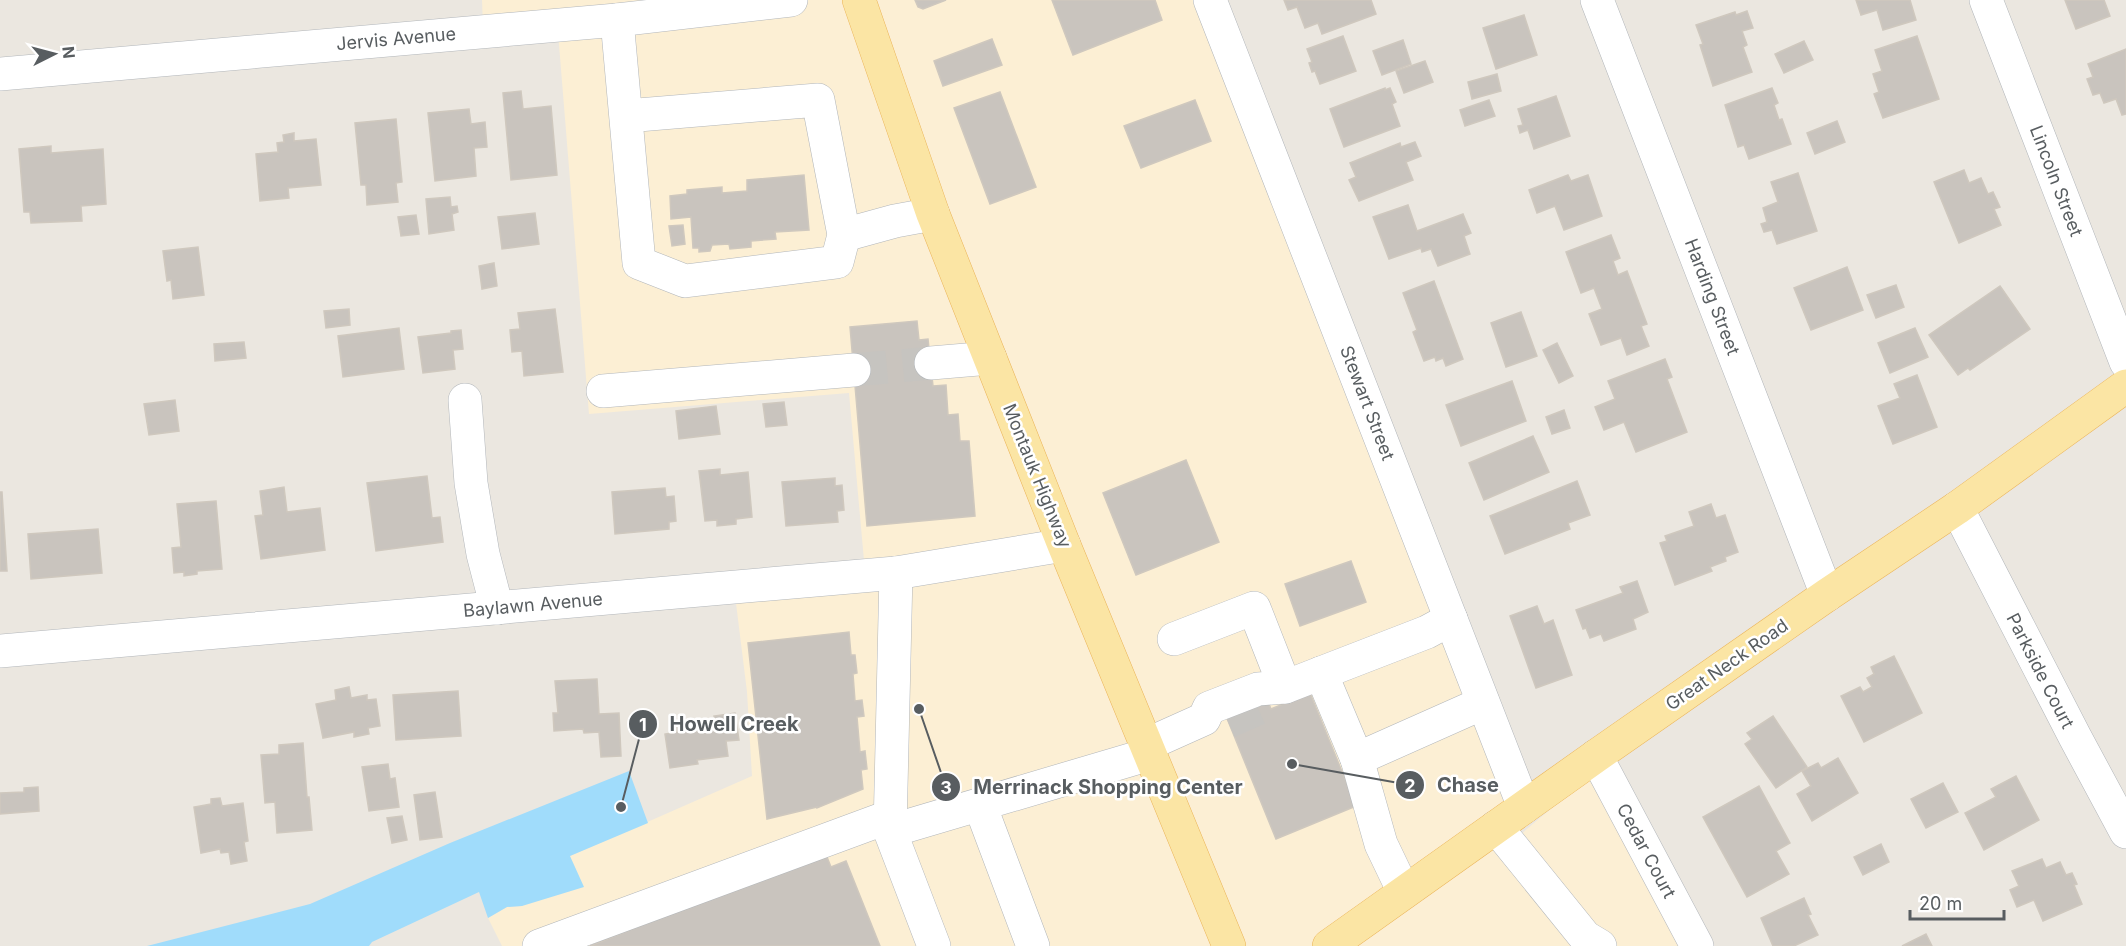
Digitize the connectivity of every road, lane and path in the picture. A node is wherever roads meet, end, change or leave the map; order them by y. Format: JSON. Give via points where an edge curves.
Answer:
{"nodes":[{"id":1,"x":791,"y":0,"type":"edge"},
{"id":2,"x":859,"y":0,"type":"edge"},
{"id":3,"x":1210,"y":0,"type":"edge"},
{"id":4,"x":1598,"y":0,"type":"edge"},
{"id":5,"x":1986,"y":0,"type":"edge"},
{"id":6,"x":617,"y":20,"type":"junction"},
{"id":7,"x":0,"y":74,"type":"edge"},
{"id":8,"x":626,"y":116,"type":"junction"},
{"id":9,"x":933,"y":214,"type":"junction"},
{"id":10,"x":844,"y":235,"type":"junction"},
{"id":11,"x":990,"y":358,"type":"junction"},
{"id":12,"x":2126,"y":362,"type":"edge"},
{"id":13,"x":931,"y":363,"type":"tunnel mouth"},
{"id":14,"x":854,"y":370,"type":"tunnel mouth"},
{"id":15,"x":2126,"y":386,"type":"edge"},
{"id":16,"x":603,"y":391,"type":"dead end"},
{"id":17,"x":465,"y":400,"type":"dead end"},
{"id":18,"x":1957,"y":508,"type":"junction"},
{"id":19,"x":1064,"y":545,"type":"junction"},
{"id":20,"x":896,"y":573,"type":"junction"},
{"id":21,"x":1827,"y":595,"type":"junction"},
{"id":22,"x":497,"y":608,"type":"junction"},
{"id":23,"x":1451,"y":619,"type":"junction"},
{"id":24,"x":1174,"y":639,"type":"dead end"},
{"id":25,"x":0,"y":651,"type":"edge"},
{"id":26,"x":1321,"y":674,"type":"junction"},
{"id":27,"x":1277,"y":696,"type":"junction"},
{"id":28,"x":1484,"y":703,"type":"junction"},
{"id":29,"x":1148,"y":749,"type":"junction"},
{"id":30,"x":1596,"y":756,"type":"junction"},
{"id":31,"x":1357,"y":759,"type":"junction"},
{"id":32,"x":980,"y":805,"type":"junction"},
{"id":33,"x":1524,"y":807,"type":"junction"},
{"id":34,"x":891,"y":824,"type":"junction"},
{"id":35,"x":1496,"y":827,"type":"junction"},
{"id":36,"x":2126,"y":832,"type":"edge"},
{"id":37,"x":1404,"y":892,"type":"junction"},
{"id":38,"x":1584,"y":943,"type":"edge"},
{"id":39,"x":540,"y":946,"type":"edge"},
{"id":40,"x":934,"y":946,"type":"edge"},
{"id":41,"x":1033,"y":946,"type":"edge"},
{"id":42,"x":1229,"y":946,"type":"edge"},
{"id":43,"x":1329,"y":946,"type":"edge"},
{"id":44,"x":1697,"y":946,"type":"edge"}],
"edges":[{"from":1,"to":6,"type":"street","name":"Jervis Avenue"},
{"from":2,"to":9,"type":"main road","name":"Montauk Highway"},
{"from":3,"to":23,"type":"street","name":"Stewart Street"},
{"from":4,"to":21,"type":"street","name":"Harding Street"},
{"from":5,"to":12,"type":"street","name":"Lincoln Street"},
{"from":6,"to":7,"type":"street","name":"Jervis Avenue"},
{"from":6,"to":8,"type":"street"},
{"from":8,"to":10,"type":"street","via":[[818,100]]},
{"from":8,"to":10,"type":"street","via":[[639,263],[685,281],[837,262]]},
{"from":9,"to":10,"type":"street"},
{"from":9,"to":11,"type":"main road","name":"Montauk Highway"},
{"from":11,"to":13,"type":"street"},
{"from":11,"to":19,"type":"main road","name":"Montauk Highway"},
{"from":14,"to":16,"type":"street"},
{"from":15,"to":18,"type":"main road","name":"Great Neck Road"},
{"from":17,"to":22,"type":"street","via":[[471,483]]},
{"from":18,"to":21,"type":"main road","name":"Great Neck Road"},
{"from":18,"to":36,"type":"street","name":"Parkside Court"},
{"from":19,"to":20,"type":"street","name":"Baylawn Avenue"},
{"from":19,"to":29,"type":"main road","name":"Montauk Highway"},
{"from":20,"to":22,"type":"street","name":"Baylawn Avenue"},
{"from":20,"to":34,"type":"street"},
{"from":21,"to":30,"type":"main road","name":"Great Neck Road"},
{"from":22,"to":25,"type":"street","name":"Baylawn Avenue"},
{"from":23,"to":26,"type":"street"},
{"from":23,"to":28,"type":"street","name":"Stewart Street"},
{"from":24,"to":27,"type":"street","via":[[1254,608]]},
{"from":26,"to":27,"type":"street"},
{"from":26,"to":31,"type":"street"},
{"from":27,"to":29,"type":"street","via":[[1258,689],[1209,708],[1216,720]]},
{"from":28,"to":31,"type":"street"},
{"from":28,"to":33,"type":"street","name":"Stewart Street"},
{"from":29,"to":32,"type":"street"},
{"from":29,"to":42,"type":"main road","name":"Montauk Highway"},
{"from":30,"to":33,"type":"main road","name":"Great Neck Road"},
{"from":30,"to":44,"type":"street","name":"Cedar Court"},
{"from":31,"to":37,"type":"street","via":[[1380,844]]},
{"from":32,"to":34,"type":"street"},
{"from":32,"to":41,"type":"street"},
{"from":33,"to":35,"type":"main road","name":"Great Neck Road"},
{"from":34,"to":39,"type":"street"},
{"from":34,"to":40,"type":"street"},
{"from":35,"to":37,"type":"main road","name":"Great Neck Road"},
{"from":35,"to":38,"type":"street"},
{"from":37,"to":43,"type":"main road","name":"Great Neck Road"}]}
